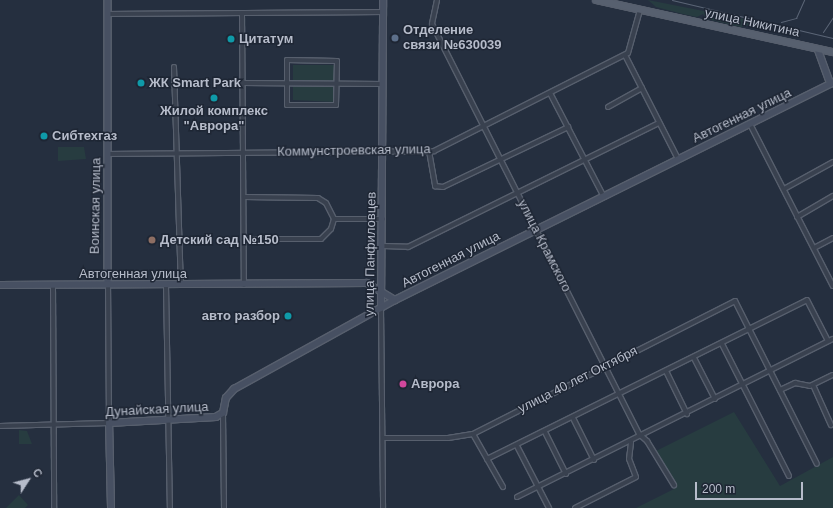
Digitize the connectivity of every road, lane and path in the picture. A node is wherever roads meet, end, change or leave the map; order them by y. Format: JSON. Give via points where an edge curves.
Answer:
{"nodes":[{"id":1,"x":108,"y":0,"type":"edge"},
{"id":2,"x":383,"y":0,"type":"edge"},
{"id":3,"x":436,"y":0,"type":"edge"},
{"id":4,"x":596,"y":0,"type":"edge"},
{"id":5,"x":640,"y":10,"type":"junction"},
{"id":6,"x":382,"y":12,"type":"junction"},
{"id":7,"x":242,"y":13,"type":"junction"},
{"id":8,"x":108,"y":14,"type":"junction"},
{"id":9,"x":818,"y":49,"type":"junction"},
{"id":10,"x":833,"y":52,"type":"edge"},
{"id":11,"x":625,"y":55,"type":"junction"},
{"id":12,"x":174,"y":67,"type":"dead end"},
{"id":13,"x":243,"y":83,"type":"junction"},
{"id":14,"x":287,"y":83,"type":"junction"},
{"id":15,"x":337,"y":83,"type":"junction"},
{"id":16,"x":383,"y":84,"type":"junction"},
{"id":17,"x":832,"y":84,"type":"edge"},
{"id":18,"x":642,"y":88,"type":"junction"},
{"id":19,"x":550,"y":93,"type":"junction"},
{"id":20,"x":608,"y":107,"type":"dead end"},
{"id":21,"x":659,"y":123,"type":"junction"},
{"id":22,"x":750,"y":124,"type":"junction"},
{"id":23,"x":484,"y":127,"type":"junction"},
{"id":24,"x":568,"y":127,"type":"junction"},
{"id":25,"x":383,"y":150,"type":"junction"},
{"id":26,"x":429,"y":151,"type":"junction"},
{"id":27,"x":244,"y":152,"type":"junction"},
{"id":28,"x":179,"y":153,"type":"junction"},
{"id":29,"x":108,"y":154,"type":"junction"},
{"id":30,"x":678,"y":159,"type":"junction"},
{"id":31,"x":501,"y":160,"type":"junction"},
{"id":32,"x":585,"y":160,"type":"junction"},
{"id":33,"x":833,"y":162,"type":"edge"},
{"id":34,"x":784,"y":189,"type":"junction"},
{"id":35,"x":518,"y":194,"type":"junction"},
{"id":36,"x":833,"y":196,"type":"edge"},
{"id":37,"x":245,"y":197,"type":"junction"},
{"id":38,"x":604,"y":197,"type":"junction"},
{"id":39,"x":798,"y":217,"type":"junction"},
{"id":40,"x":334,"y":219,"type":"junction"},
{"id":41,"x":383,"y":219,"type":"junction"},
{"id":42,"x":536,"y":230,"type":"junction"},
{"id":43,"x":833,"y":238,"type":"edge"},
{"id":44,"x":245,"y":239,"type":"junction"},
{"id":45,"x":383,"y":246,"type":"junction"},
{"id":46,"x":814,"y":248,"type":"junction"},
{"id":47,"x":833,"y":275,"type":"edge"},
{"id":48,"x":829,"y":278,"type":"junction"},
{"id":49,"x":53,"y":284,"type":"junction"},
{"id":50,"x":108,"y":284,"type":"junction"},
{"id":51,"x":0,"y":285,"type":"edge"},
{"id":52,"x":166,"y":285,"type":"junction"},
{"id":53,"x":182,"y":285,"type":"junction"},
{"id":54,"x":244,"y":285,"type":"junction"},
{"id":55,"x":833,"y":286,"type":"edge"},
{"id":56,"x":382,"y":290,"type":"junction"},
{"id":57,"x":395,"y":300,"type":"junction"},
{"id":58,"x":381,"y":308,"type":"junction"},
{"id":59,"x":749,"y":330,"type":"junction"},
{"id":60,"x":833,"y":339,"type":"edge"},
{"id":61,"x":828,"y":341,"type":"junction"},
{"id":62,"x":722,"y":344,"type":"junction"},
{"id":63,"x":694,"y":358,"type":"junction"},
{"id":64,"x":605,"y":366,"type":"junction"},
{"id":65,"x":666,"y":371,"type":"junction"},
{"id":66,"x":770,"y":371,"type":"junction"},
{"id":67,"x":833,"y":375,"type":"edge"},
{"id":68,"x":743,"y":385,"type":"junction"},
{"id":69,"x":813,"y":385,"type":"junction"},
{"id":70,"x":780,"y":390,"type":"junction"},
{"id":71,"x":619,"y":394,"type":"junction"},
{"id":72,"x":715,"y":399,"type":"junction"},
{"id":73,"x":223,"y":413,"type":"junction"},
{"id":74,"x":687,"y":414,"type":"junction"},
{"id":75,"x":573,"y":418,"type":"junction"},
{"id":76,"x":166,"y":422,"type":"junction"},
{"id":77,"x":109,"y":424,"type":"junction"},
{"id":78,"x":831,"y":424,"type":"dead end"},
{"id":79,"x":54,"y":425,"type":"junction"},
{"id":80,"x":0,"y":426,"type":"edge"},
{"id":81,"x":545,"y":432,"type":"junction"},
{"id":82,"x":473,"y":434,"type":"junction"},
{"id":83,"x":642,"y":436,"type":"junction"},
{"id":84,"x":383,"y":438,"type":"junction"},
{"id":85,"x":631,"y":442,"type":"junction"},
{"id":86,"x":517,"y":446,"type":"junction"},
{"id":87,"x":487,"y":458,"type":"junction"},
{"id":88,"x":594,"y":460,"type":"junction"},
{"id":89,"x":817,"y":464,"type":"dead end"},
{"id":90,"x":566,"y":474,"type":"junction"},
{"id":91,"x":789,"y":476,"type":"dead end"},
{"id":92,"x":674,"y":485,"type":"dead end"},
{"id":93,"x":503,"y":487,"type":"dead end"},
{"id":94,"x":538,"y":488,"type":"junction"},
{"id":95,"x":518,"y":497,"type":"dead end"},
{"id":96,"x":54,"y":508,"type":"edge"},
{"id":97,"x":111,"y":508,"type":"edge"},
{"id":98,"x":170,"y":508,"type":"edge"},
{"id":99,"x":224,"y":508,"type":"edge"},
{"id":100,"x":384,"y":508,"type":"edge"},
{"id":101,"x":548,"y":508,"type":"edge"},
{"id":102,"x":575,"y":508,"type":"edge"}],
"edges":[{"from":1,"to":8,"type":"street","name":"Воинская улица"},
{"from":2,"to":6,"type":"street","name":"улица Панфиловцев"},
{"from":3,"to":23,"type":"street","name":"улица Крамского","via":[[432,24]]},
{"from":4,"to":5,"type":"main road","name":"улица Никитина"},
{"from":5,"to":9,"type":"main road","name":"улица Никитина"},
{"from":5,"to":11,"type":"street"},
{"from":6,"to":7,"type":"street"},
{"from":6,"to":16,"type":"street","name":"улица Панфиловцев"},
{"from":7,"to":8,"type":"street"},
{"from":7,"to":13,"type":"street"},
{"from":8,"to":29,"type":"street","name":"Воинская улица"},
{"from":9,"to":10,"type":"main road","name":"улица Никитина"},
{"from":9,"to":17,"type":"street"},
{"from":11,"to":18,"type":"street"},
{"from":11,"to":19,"type":"street","name":"Коммунстроевская улица"},
{"from":12,"to":28,"type":"street"},
{"from":13,"to":14,"type":"street"},
{"from":13,"to":27,"type":"street"},
{"from":14,"to":15,"type":"street"},
{"from":14,"to":15,"type":"street","via":[[287,105],[336,105]]},
{"from":14,"to":15,"type":"street","via":[[287,60],[337,61]]},
{"from":15,"to":16,"type":"street"},
{"from":16,"to":25,"type":"street","name":"улица Панфиловцев"},
{"from":17,"to":22,"type":"street","name":"Автогенная улица"},
{"from":18,"to":20,"type":"street"},
{"from":18,"to":21,"type":"street"},
{"from":19,"to":23,"type":"street","name":"Коммунстроевская улица"},
{"from":19,"to":24,"type":"street"},
{"from":21,"to":30,"type":"street"},
{"from":21,"to":32,"type":"street"},
{"from":22,"to":30,"type":"street","name":"Автогенная улица"},
{"from":22,"to":34,"type":"street"},
{"from":23,"to":26,"type":"street","name":"Коммунстроевская улица"},
{"from":23,"to":31,"type":"street","name":"улица Крамского"},
{"from":24,"to":31,"type":"street"},
{"from":24,"to":32,"type":"street"},
{"from":25,"to":26,"type":"street","name":"Коммунстроевская улица"},
{"from":25,"to":27,"type":"street","name":"Коммунстроевская улица"},
{"from":25,"to":41,"type":"street","name":"улица Панфиловцев"},
{"from":26,"to":31,"type":"street","via":[[434,186],[439,187]]},
{"from":27,"to":28,"type":"street","name":"Коммунстроевская улица"},
{"from":27,"to":37,"type":"street"},
{"from":28,"to":29,"type":"street","name":"Коммунстроевская улица"},
{"from":28,"to":53,"type":"street"},
{"from":29,"to":50,"type":"street","name":"Воинская улица"},
{"from":30,"to":38,"type":"street","name":"Автогенная улица"},
{"from":31,"to":35,"type":"street","name":"улица Крамского"},
{"from":32,"to":35,"type":"street"},
{"from":32,"to":38,"type":"street"},
{"from":33,"to":34,"type":"street"},
{"from":34,"to":39,"type":"street"},
{"from":35,"to":42,"type":"street","name":"улица Крамского"},
{"from":35,"to":45,"type":"street","via":[[408,247]]},
{"from":36,"to":39,"type":"street"},
{"from":37,"to":40,"type":"street","via":[[318,198],[326,203]]},
{"from":37,"to":44,"type":"street"},
{"from":38,"to":42,"type":"street","name":"Автогенная улица"},
{"from":39,"to":46,"type":"street"},
{"from":40,"to":41,"type":"street"},
{"from":40,"to":44,"type":"street","via":[[331,228],[321,239]]},
{"from":41,"to":45,"type":"street","name":"улица Панфиловцев"},
{"from":42,"to":57,"type":"street","name":"Автогенная улица"},
{"from":42,"to":64,"type":"street","name":"улица Крамского"},
{"from":43,"to":46,"type":"street"},
{"from":44,"to":54,"type":"street"},
{"from":45,"to":56,"type":"street","name":"улица Панфиловцев"},
{"from":46,"to":48,"type":"street"},
{"from":47,"to":48,"type":"street"},
{"from":48,"to":55,"type":"street"},
{"from":49,"to":50,"type":"street","name":"Автогенная улица"},
{"from":49,"to":51,"type":"street","name":"Автогенная улица"},
{"from":49,"to":79,"type":"street"},
{"from":50,"to":52,"type":"street","name":"Автогенная улица"},
{"from":50,"to":77,"type":"street","name":"Воинская улица"},
{"from":52,"to":53,"type":"street","name":"Автогенная улица"},
{"from":52,"to":76,"type":"street"},
{"from":53,"to":54,"type":"street","name":"Автогенная улица"},
{"from":54,"to":56,"type":"street","name":"Автогенная улица","via":[[367,283]]},
{"from":56,"to":57,"type":"street","name":"Автогенная улица"},
{"from":56,"to":58,"type":"street","name":"улица Панфиловцев"},
{"from":57,"to":58,"type":"street","name":"Дунайская улица"},
{"from":58,"to":73,"type":"street","name":"Дунайская улица","via":[[234,389],[226,398]]},
{"from":58,"to":84,"type":"street","name":"улица Панфиловцев"},
{"from":59,"to":61,"type":"street","via":[[807,300]]},
{"from":59,"to":62,"type":"street"},
{"from":59,"to":64,"type":"street","name":"улица 40 лет Октября","via":[[735,301]]},
{"from":59,"to":66,"type":"street"},
{"from":60,"to":61,"type":"street"},
{"from":61,"to":66,"type":"street"},
{"from":62,"to":63,"type":"street"},
{"from":62,"to":68,"type":"street"},
{"from":63,"to":65,"type":"street"},
{"from":63,"to":72,"type":"street"},
{"from":64,"to":71,"type":"street","name":"улица Крамского"},
{"from":64,"to":82,"type":"street","name":"улица 40 лет Октября"},
{"from":65,"to":71,"type":"street"},
{"from":65,"to":74,"type":"street"},
{"from":66,"to":68,"type":"street"},
{"from":66,"to":70,"type":"street"},
{"from":67,"to":69,"type":"street"},
{"from":68,"to":72,"type":"street"},
{"from":68,"to":91,"type":"street"},
{"from":69,"to":70,"type":"street","via":[[795,383]]},
{"from":69,"to":78,"type":"street"},
{"from":70,"to":89,"type":"street"},
{"from":71,"to":75,"type":"street"},
{"from":71,"to":83,"type":"street","name":"улица Крамского"},
{"from":72,"to":74,"type":"street"},
{"from":73,"to":76,"type":"street","name":"Дунайская улица","via":[[205,420]]},
{"from":73,"to":99,"type":"street"},
{"from":74,"to":83,"type":"street"},
{"from":75,"to":81,"type":"street"},
{"from":75,"to":88,"type":"street"},
{"from":76,"to":77,"type":"street","name":"Дунайская улица"},
{"from":76,"to":98,"type":"street"},
{"from":77,"to":79,"type":"street","name":"Дунайская улица"},
{"from":77,"to":97,"type":"street","name":"Воинская улица"},
{"from":79,"to":80,"type":"street","name":"Дунайская улица"},
{"from":79,"to":96,"type":"street"},
{"from":81,"to":86,"type":"street"},
{"from":81,"to":90,"type":"street"},
{"from":82,"to":84,"type":"street","name":"улица 40 лет Октября","via":[[448,438]]},
{"from":82,"to":87,"type":"street"},
{"from":83,"to":85,"type":"street"},
{"from":83,"to":92,"type":"street","name":"улица Крамского"},
{"from":84,"to":100,"type":"street","name":"улица Панфиловцев"},
{"from":85,"to":88,"type":"street"},
{"from":85,"to":102,"type":"street","via":[[629,459],[636,477]]},
{"from":86,"to":87,"type":"street"},
{"from":86,"to":94,"type":"street"},
{"from":87,"to":93,"type":"street"},
{"from":88,"to":90,"type":"street"},
{"from":90,"to":94,"type":"street"},
{"from":94,"to":95,"type":"street"},
{"from":94,"to":101,"type":"street"}]}
